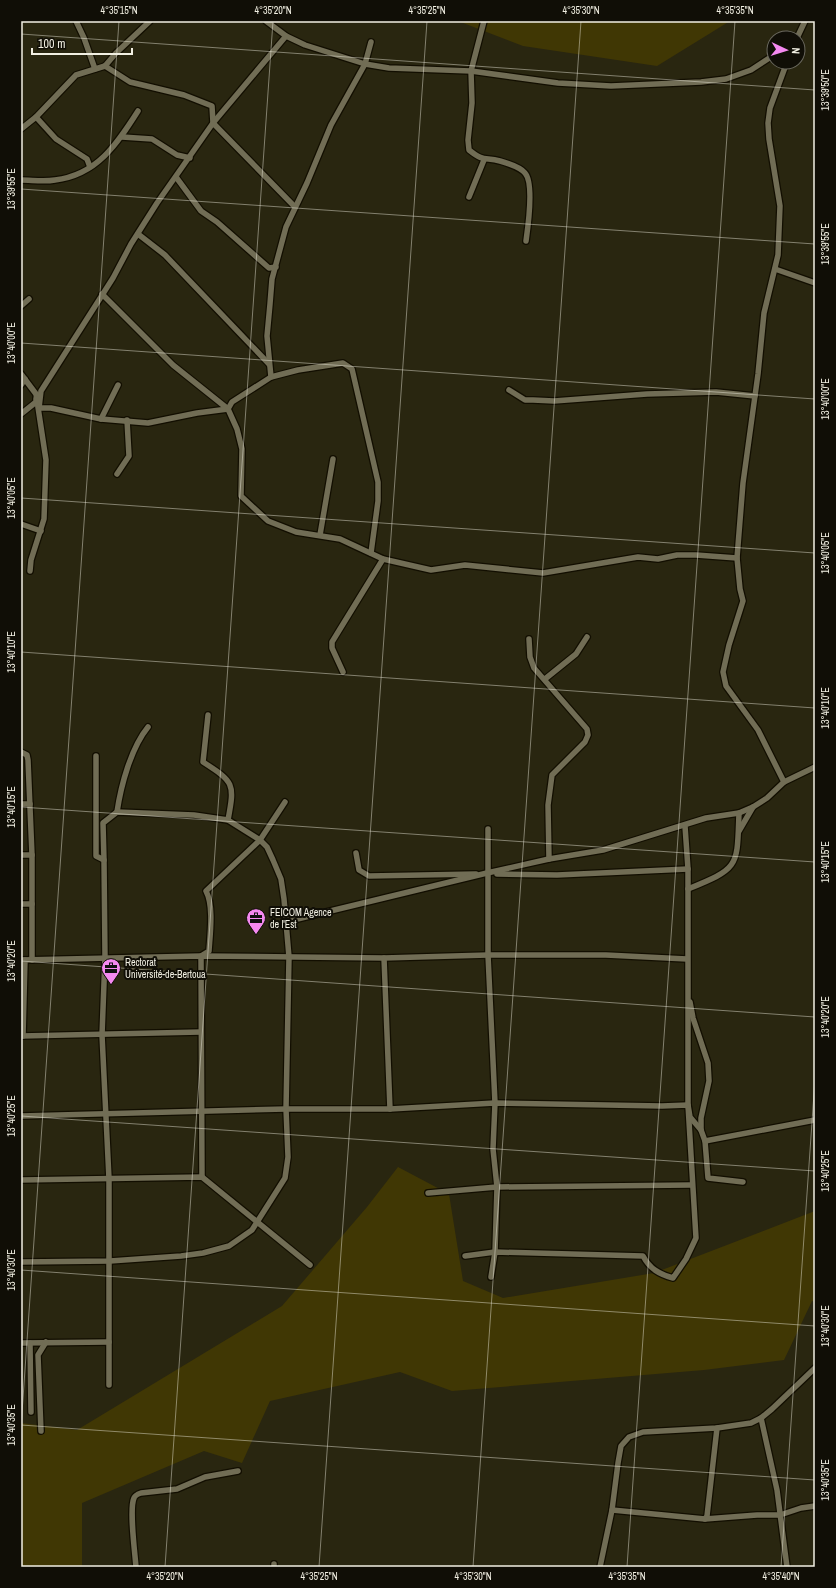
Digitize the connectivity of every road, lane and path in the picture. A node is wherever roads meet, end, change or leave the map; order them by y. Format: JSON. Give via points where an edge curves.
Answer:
{"nodes":[{"id":1,"x":76,"y":21,"type":"edge"},
{"id":2,"x":150,"y":21,"type":"edge"},
{"id":3,"x":266,"y":21,"type":"edge"},
{"id":4,"x":484,"y":21,"type":"edge"},
{"id":5,"x":286,"y":36,"type":"junction"},
{"id":6,"x":372,"y":42,"type":"dead end"},
{"id":7,"x":766,"y":61,"type":"edge"},
{"id":8,"x":366,"y":64,"type":"junction"},
{"id":9,"x":105,"y":66,"type":"junction"},
{"id":10,"x":95,"y":68,"type":"junction"},
{"id":11,"x":784,"y":70,"type":"edge"},
{"id":12,"x":471,"y":71,"type":"junction"},
{"id":13,"x":138,"y":111,"type":"dead end"},
{"id":14,"x":36,"y":117,"type":"junction"},
{"id":15,"x":213,"y":123,"type":"junction"},
{"id":16,"x":21,"y":129,"type":"edge"},
{"id":17,"x":122,"y":136,"type":"junction"},
{"id":18,"x":190,"y":158,"type":"junction"},
{"id":19,"x":484,"y":160,"type":"junction"},
{"id":20,"x":90,"y":167,"type":"junction"},
{"id":21,"x":176,"y":177,"type":"junction"},
{"id":22,"x":21,"y":180,"type":"edge"},
{"id":23,"x":469,"y":197,"type":"dead end"},
{"id":24,"x":294,"y":206,"type":"junction"},
{"id":25,"x":138,"y":234,"type":"junction"},
{"id":26,"x":526,"y":241,"type":"dead end"},
{"id":27,"x":276,"y":267,"type":"junction"},
{"id":28,"x":775,"y":269,"type":"junction"},
{"id":29,"x":815,"y":283,"type":"edge"},
{"id":30,"x":102,"y":294,"type":"junction"},
{"id":31,"x":28,"y":299,"type":"dead end"},
{"id":32,"x":21,"y":306,"type":"edge"},
{"id":33,"x":269,"y":364,"type":"junction"},
{"id":34,"x":21,"y":374,"type":"edge"},
{"id":35,"x":271,"y":377,"type":"junction"},
{"id":36,"x":26,"y":379,"type":"junction"},
{"id":37,"x":21,"y":385,"type":"edge"},
{"id":38,"x":118,"y":385,"type":"dead end"},
{"id":39,"x":509,"y":390,"type":"dead end"},
{"id":40,"x":36,"y":394,"type":"junction"},
{"id":41,"x":755,"y":396,"type":"junction"},
{"id":42,"x":39,"y":408,"type":"junction"},
{"id":43,"x":228,"y":409,"type":"junction"},
{"id":44,"x":21,"y":414,"type":"edge"},
{"id":45,"x":100,"y":419,"type":"junction"},
{"id":46,"x":127,"y":420,"type":"junction"},
{"id":47,"x":333,"y":459,"type":"dead end"},
{"id":48,"x":118,"y":474,"type":"dead end"},
{"id":49,"x":21,"y":524,"type":"edge"},
{"id":50,"x":41,"y":531,"type":"junction"},
{"id":51,"x":320,"y":536,"type":"junction"},
{"id":52,"x":371,"y":553,"type":"junction"},
{"id":53,"x":737,"y":558,"type":"junction"},
{"id":54,"x":383,"y":559,"type":"junction"},
{"id":55,"x":30,"y":571,"type":"dead end"},
{"id":56,"x":587,"y":637,"type":"dead end"},
{"id":57,"x":529,"y":639,"type":"dead end"},
{"id":58,"x":343,"y":672,"type":"dead end"},
{"id":59,"x":545,"y":679,"type":"junction"},
{"id":60,"x":208,"y":715,"type":"dead end"},
{"id":61,"x":148,"y":727,"type":"dead end"},
{"id":62,"x":21,"y":752,"type":"edge"},
{"id":63,"x":96,"y":756,"type":"dead end"},
{"id":64,"x":815,"y":767,"type":"edge"},
{"id":65,"x":784,"y":782,"type":"junction"},
{"id":66,"x":286,"y":802,"type":"dead end"},
{"id":67,"x":21,"y":804,"type":"edge"},
{"id":68,"x":30,"y":804,"type":"junction"},
{"id":69,"x":753,"y":807,"type":"junction"},
{"id":70,"x":117,"y":812,"type":"junction"},
{"id":71,"x":739,"y":813,"type":"junction"},
{"id":72,"x":228,"y":820,"type":"junction"},
{"id":73,"x":685,"y":826,"type":"junction"},
{"id":74,"x":488,"y":829,"type":"dead end"},
{"id":75,"x":738,"y":831,"type":"junction"},
{"id":76,"x":260,"y":840,"type":"junction"},
{"id":77,"x":356,"y":853,"type":"dead end"},
{"id":78,"x":21,"y":855,"type":"edge"},
{"id":79,"x":32,"y":855,"type":"junction"},
{"id":80,"x":549,"y":859,"type":"junction"},
{"id":81,"x":104,"y":860,"type":"junction"},
{"id":82,"x":688,"y":869,"type":"junction"},
{"id":83,"x":487,"y":873,"type":"junction"},
{"id":84,"x":688,"y":889,"type":"junction"},
{"id":85,"x":21,"y":904,"type":"edge"},
{"id":86,"x":32,"y":904,"type":"junction"},
{"id":87,"x":285,"y":922,"type":"junction"},
{"id":88,"x":488,"y":955,"type":"junction"},
{"id":89,"x":201,"y":956,"type":"junction"},
{"id":90,"x":105,"y":957,"type":"junction"},
{"id":91,"x":289,"y":957,"type":"junction"},
{"id":92,"x":384,"y":958,"type":"junction"},
{"id":93,"x":23,"y":960,"type":"edge"},
{"id":94,"x":32,"y":960,"type":"junction"},
{"id":95,"x":687,"y":960,"type":"junction"},
{"id":96,"x":201,"y":1032,"type":"junction"},
{"id":97,"x":102,"y":1035,"type":"junction"},
{"id":98,"x":22,"y":1036,"type":"edge"},
{"id":99,"x":495,"y":1103,"type":"junction"},
{"id":100,"x":688,"y":1104,"type":"junction"},
{"id":101,"x":286,"y":1109,"type":"junction"},
{"id":102,"x":390,"y":1109,"type":"junction"},
{"id":103,"x":202,"y":1110,"type":"junction"},
{"id":104,"x":105,"y":1114,"type":"junction"},
{"id":105,"x":21,"y":1116,"type":"edge"},
{"id":106,"x":815,"y":1120,"type":"edge"},
{"id":107,"x":701,"y":1130,"type":"junction"},
{"id":108,"x":705,"y":1141,"type":"junction"},
{"id":109,"x":202,"y":1177,"type":"junction"},
{"id":110,"x":109,"y":1179,"type":"junction"},
{"id":111,"x":21,"y":1180,"type":"edge"},
{"id":112,"x":743,"y":1182,"type":"dead end"},
{"id":113,"x":692,"y":1185,"type":"junction"},
{"id":114,"x":497,"y":1187,"type":"junction"},
{"id":115,"x":428,"y":1193,"type":"dead end"},
{"id":116,"x":257,"y":1222,"type":"junction"},
{"id":117,"x":494,"y":1252,"type":"junction"},
{"id":118,"x":465,"y":1256,"type":"dead end"},
{"id":119,"x":110,"y":1261,"type":"junction"},
{"id":120,"x":21,"y":1262,"type":"edge"},
{"id":121,"x":310,"y":1265,"type":"dead end"},
{"id":122,"x":491,"y":1277,"type":"dead end"},
{"id":123,"x":46,"y":1342,"type":"junction"},
{"id":124,"x":109,"y":1342,"type":"junction"},
{"id":125,"x":21,"y":1343,"type":"edge"},
{"id":126,"x":30,"y":1343,"type":"junction"},
{"id":127,"x":815,"y":1368,"type":"edge"},
{"id":128,"x":109,"y":1385,"type":"dead end"},
{"id":129,"x":31,"y":1412,"type":"dead end"},
{"id":130,"x":761,"y":1418,"type":"junction"},
{"id":131,"x":717,"y":1428,"type":"junction"},
{"id":132,"x":41,"y":1431,"type":"dead end"},
{"id":133,"x":238,"y":1471,"type":"dead end"},
{"id":134,"x":815,"y":1506,"type":"edge"},
{"id":135,"x":612,"y":1510,"type":"junction"},
{"id":136,"x":780,"y":1515,"type":"junction"},
{"id":137,"x":705,"y":1519,"type":"junction"},
{"id":138,"x":136,"y":1567,"type":"edge"},
{"id":139,"x":600,"y":1567,"type":"edge"},
{"id":140,"x":787,"y":1567,"type":"edge"}],
"edges":[{"from":1,"to":10,"type":"street"},
{"from":2,"to":9,"type":"street"},
{"from":3,"to":5,"type":"street"},
{"from":4,"to":12,"type":"street"},
{"from":5,"to":8,"type":"street","via":[[305,45]]},
{"from":5,"to":15,"type":"street"},
{"from":6,"to":8,"type":"street"},
{"from":7,"to":12,"type":"street","via":[[751,70],[726,79],[611,86],[558,83]]},
{"from":8,"to":12,"type":"street","via":[[389,68]]},
{"from":8,"to":24,"type":"street","via":[[331,125],[307,183]]},
{"from":9,"to":10,"type":"street"},
{"from":9,"to":15,"type":"street","via":[[130,82],[184,95],[212,106]]},
{"from":10,"to":14,"type":"street","via":[[76,75]]},
{"from":11,"to":28,"type":"street","via":[[770,108],[768,123],[780,206]]},
{"from":12,"to":19,"type":"street","via":[[469,150]]},
{"from":13,"to":17,"type":"street"},
{"from":14,"to":16,"type":"street"},
{"from":14,"to":20,"type":"street","via":[[56,139],[87,160]]},
{"from":15,"to":18,"type":"street"},
{"from":15,"to":24,"type":"street"},
{"from":17,"to":18,"type":"street","via":[[152,139],[177,155]]},
{"from":17,"to":20,"type":"street","via":[[103,159]]},
{"from":18,"to":21,"type":"street"},
{"from":19,"to":23,"type":"street"},
{"from":19,"to":26,"type":"street","via":[[499,161],[512,166],[524,172],[529,179]]},
{"from":20,"to":22,"type":"street","via":[[81,174],[54,180]]},
{"from":21,"to":25,"type":"street"},
{"from":21,"to":27,"type":"street","via":[[201,211],[269,268]]},
{"from":24,"to":27,"type":"street"},
{"from":25,"to":30,"type":"street"},
{"from":25,"to":33,"type":"street","via":[[175,265]]},
{"from":27,"to":33,"type":"street","via":[[272,280],[267,336]]},
{"from":28,"to":29,"type":"street"},
{"from":28,"to":41,"type":"street","via":[[764,313]]},
{"from":30,"to":42,"type":"street","via":[[41,391]]},
{"from":30,"to":43,"type":"street","via":[[172,365]]},
{"from":31,"to":32,"type":"street"},
{"from":33,"to":35,"type":"street"},
{"from":34,"to":36,"type":"street"},
{"from":35,"to":43,"type":"street","via":[[232,402]]},
{"from":35,"to":52,"type":"street","via":[[322,365],[343,364],[352,369],[378,482]]},
{"from":36,"to":37,"type":"street"},
{"from":36,"to":40,"type":"street"},
{"from":38,"to":45,"type":"street"},
{"from":39,"to":41,"type":"street","via":[[525,400],[540,401],[692,392]]},
{"from":40,"to":42,"type":"street"},
{"from":40,"to":44,"type":"street","via":[[36,402]]},
{"from":41,"to":53,"type":"street","via":[[743,483]]},
{"from":42,"to":45,"type":"street","via":[[51,408]]},
{"from":42,"to":50,"type":"street","via":[[46,460],[44,519]]},
{"from":43,"to":46,"type":"street","via":[[148,423]]},
{"from":43,"to":51,"type":"street","via":[[242,449],[241,496],[268,521],[296,532]]},
{"from":45,"to":46,"type":"street"},
{"from":46,"to":48,"type":"street","via":[[128,456]]},
{"from":47,"to":51,"type":"street"},
{"from":49,"to":50,"type":"street"},
{"from":50,"to":55,"type":"street"},
{"from":51,"to":52,"type":"street","via":[[340,539]]},
{"from":52,"to":54,"type":"street"},
{"from":53,"to":54,"type":"street","via":[[683,555],[658,559],[623,559],[543,573],[465,565],[431,570]]},
{"from":53,"to":65,"type":"street","via":[[743,601],[723,672],[726,686],[758,730]]},
{"from":54,"to":58,"type":"street","via":[[332,642],[332,648]]},
{"from":56,"to":59,"type":"street","via":[[576,654]]},
{"from":57,"to":59,"type":"street","via":[[531,662]]},
{"from":59,"to":80,"type":"street","via":[[587,729],[588,735],[585,742],[552,775],[548,805]]},
{"from":60,"to":72,"type":"street","via":[[203,762],[226,777],[233,794]]},
{"from":61,"to":70,"type":"street","via":[[138,738],[119,796]]},
{"from":62,"to":68,"type":"street","via":[[27,754]]},
{"from":63,"to":81,"type":"street","via":[[96,856]]},
{"from":64,"to":65,"type":"street"},
{"from":65,"to":69,"type":"street"},
{"from":66,"to":76,"type":"street"},
{"from":67,"to":68,"type":"street"},
{"from":68,"to":79,"type":"street"},
{"from":69,"to":71,"type":"street"},
{"from":69,"to":75,"type":"street"},
{"from":70,"to":72,"type":"street","via":[[194,815]]},
{"from":70,"to":81,"type":"street","via":[[103,822]]},
{"from":71,"to":73,"type":"street","via":[[706,818]]},
{"from":71,"to":75,"type":"street"},
{"from":72,"to":76,"type":"street"},
{"from":73,"to":80,"type":"street","via":[[603,850]]},
{"from":73,"to":82,"type":"street"},
{"from":74,"to":83,"type":"street"},
{"from":75,"to":84,"type":"street","via":[[737,856],[732,866]]},
{"from":76,"to":87,"type":"street","via":[[267,847],[281,879]]},
{"from":76,"to":89,"type":"street","via":[[206,891],[209,896],[211,926],[209,951]]},
{"from":77,"to":83,"type":"street","via":[[359,870],[369,876]]},
{"from":78,"to":79,"type":"street"},
{"from":79,"to":86,"type":"street"},
{"from":80,"to":83,"type":"street"},
{"from":81,"to":90,"type":"street"},
{"from":82,"to":83,"type":"street","via":[[557,875]]},
{"from":82,"to":84,"type":"street"},
{"from":83,"to":87,"type":"street"},
{"from":83,"to":88,"type":"street"},
{"from":84,"to":95,"type":"street"},
{"from":85,"to":86,"type":"street"},
{"from":86,"to":94,"type":"street"},
{"from":87,"to":91,"type":"street"},
{"from":88,"to":92,"type":"street"},
{"from":88,"to":95,"type":"street","via":[[606,955]]},
{"from":88,"to":99,"type":"street"},
{"from":89,"to":90,"type":"street"},
{"from":89,"to":91,"type":"street"},
{"from":89,"to":96,"type":"street"},
{"from":90,"to":94,"type":"street"},
{"from":90,"to":97,"type":"street"},
{"from":91,"to":92,"type":"street"},
{"from":91,"to":101,"type":"street"},
{"from":92,"to":102,"type":"street"},
{"from":93,"to":94,"type":"street"},
{"from":93,"to":98,"type":"street"},
{"from":95,"to":100,"type":"street"},
{"from":95,"to":107,"type":"street","via":[[691,1005],[708,1063],[709,1081]]},
{"from":96,"to":97,"type":"street"},
{"from":96,"to":103,"type":"street"},
{"from":97,"to":98,"type":"street"},
{"from":97,"to":104,"type":"street"},
{"from":99,"to":100,"type":"street","via":[[662,1106]]},
{"from":99,"to":102,"type":"street"},
{"from":99,"to":114,"type":"street","via":[[493,1149]]},
{"from":100,"to":107,"type":"street","via":[[690,1117]]},
{"from":100,"to":113,"type":"street"},
{"from":101,"to":102,"type":"street"},
{"from":101,"to":103,"type":"street"},
{"from":101,"to":116,"type":"street","via":[[288,1156],[285,1178]]},
{"from":103,"to":104,"type":"street"},
{"from":103,"to":109,"type":"street"},
{"from":104,"to":105,"type":"street"},
{"from":104,"to":110,"type":"street"},
{"from":106,"to":108,"type":"street"},
{"from":107,"to":108,"type":"street"},
{"from":108,"to":112,"type":"street","via":[[708,1178]]},
{"from":109,"to":110,"type":"street"},
{"from":109,"to":116,"type":"street"},
{"from":110,"to":111,"type":"street"},
{"from":110,"to":119,"type":"street"},
{"from":113,"to":114,"type":"street"},
{"from":113,"to":117,"type":"street","via":[[696,1238],[673,1278],[649,1266],[644,1256]]},
{"from":114,"to":115,"type":"street"},
{"from":114,"to":117,"type":"street"},
{"from":116,"to":119,"type":"street","via":[[252,1230],[229,1246],[203,1254]]},
{"from":116,"to":121,"type":"street"},
{"from":117,"to":118,"type":"street"},
{"from":117,"to":122,"type":"street"},
{"from":119,"to":120,"type":"street"},
{"from":119,"to":124,"type":"street"},
{"from":123,"to":124,"type":"street"},
{"from":123,"to":126,"type":"street"},
{"from":123,"to":132,"type":"street","via":[[38,1355]]},
{"from":124,"to":128,"type":"street"},
{"from":125,"to":126,"type":"street"},
{"from":126,"to":129,"type":"street"},
{"from":127,"to":130,"type":"street"},
{"from":130,"to":131,"type":"street","via":[[750,1423]]},
{"from":130,"to":136,"type":"street"},
{"from":131,"to":135,"type":"street","via":[[643,1432],[629,1437],[621,1446]]},
{"from":131,"to":137,"type":"street","via":[[708,1516]]},
{"from":133,"to":138,"type":"street","via":[[205,1477],[177,1489],[136,1495],[132,1509]]},
{"from":134,"to":136,"type":"street"},
{"from":135,"to":137,"type":"street"},
{"from":135,"to":139,"type":"street"},
{"from":136,"to":137,"type":"street"},
{"from":136,"to":140,"type":"street"}]}
